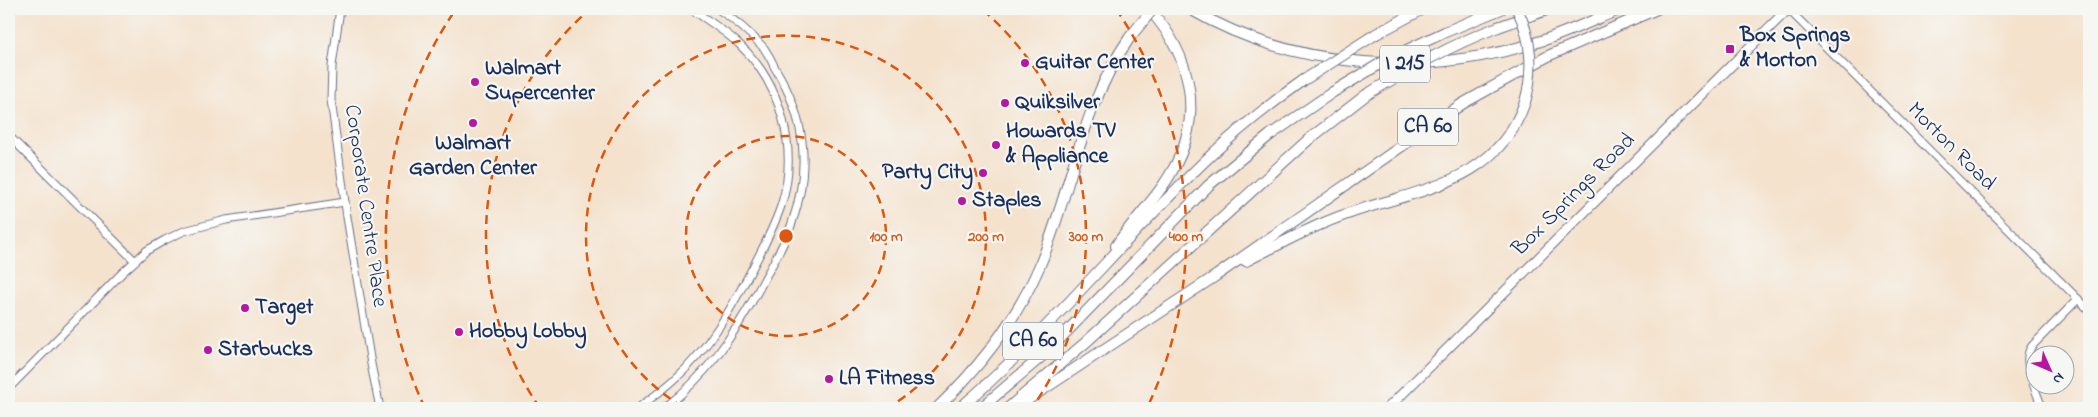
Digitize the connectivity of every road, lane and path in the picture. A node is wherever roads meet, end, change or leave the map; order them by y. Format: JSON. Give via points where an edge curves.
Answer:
{"nodes":[{"id":1,"x":340,"y":9,"type":"edge"},
{"id":2,"x":691,"y":9,"type":"edge"},
{"id":3,"x":718,"y":9,"type":"edge"},
{"id":4,"x":1149,"y":9,"type":"edge"},
{"id":5,"x":1153,"y":9,"type":"edge"},
{"id":6,"x":1190,"y":9,"type":"edge"},
{"id":7,"x":1423,"y":9,"type":"edge"},
{"id":8,"x":1502,"y":9,"type":"edge"},
{"id":9,"x":1517,"y":9,"type":"edge"},
{"id":10,"x":1549,"y":9,"type":"edge"},
{"id":11,"x":1621,"y":9,"type":"edge"},
{"id":12,"x":1657,"y":9,"type":"edge"},
{"id":13,"x":1788,"y":9,"type":"edge"},
{"id":14,"x":9,"y":136,"type":"edge"},
{"id":15,"x":344,"y":202,"type":"junction"},
{"id":16,"x":135,"y":261,"type":"junction"},
{"id":17,"x":1102,"y":268,"type":"junction"},
{"id":18,"x":1217,"y":275,"type":"junction"},
{"id":19,"x":2078,"y":299,"type":"junction"},
{"id":20,"x":2089,"y":310,"type":"edge"},
{"id":21,"x":9,"y":388,"type":"edge"},
{"id":22,"x":380,"y":408,"type":"edge"},
{"id":23,"x":638,"y":408,"type":"edge"},
{"id":24,"x":664,"y":408,"type":"edge"},
{"id":25,"x":936,"y":408,"type":"edge"},
{"id":26,"x":960,"y":408,"type":"edge"},
{"id":27,"x":981,"y":408,"type":"edge"},
{"id":28,"x":1008,"y":408,"type":"edge"},
{"id":29,"x":1015,"y":408,"type":"edge"},
{"id":30,"x":1388,"y":408,"type":"edge"},
{"id":31,"x":2042,"y":408,"type":"edge"}],
"edges":[{"from":1,"to":15,"type":"street","name":"Corporate Centre Place","via":[[331,100]]},
{"from":2,"to":23,"type":"street","via":[[741,46],[764,76],[781,111],[786,133],[788,173],[781,206],[770,234],[725,320],[674,380]]},
{"from":3,"to":24,"type":"street","via":[[750,34],[782,79],[797,113],[805,154],[803,172],[791,226],[731,338],[712,363]]},
{"from":4,"to":17,"type":"highway","via":[[1162,22],[1183,60],[1190,91],[1188,131],[1171,174],[1126,230]]},
{"from":5,"to":25,"type":"highway","bridge":true,"via":[[1115,59],[1094,101],[1032,283],[989,352]]},
{"from":6,"to":11,"type":"highway","number":"I 215","via":[[1262,42],[1314,56],[1360,63],[1406,64],[1503,51],[1544,40]]},
{"from":7,"to":17,"type":"highway","number":"CA 60","bridge":true,"via":[[1376,34],[1304,80],[1245,125]]},
{"from":8,"to":27,"type":"highway","bridge":true,"via":[[1388,59],[1270,135],[1209,186],[1047,352]]},
{"from":9,"to":18,"type":"highway","bridge":true,"via":[[1530,52],[1525,102],[1514,128],[1480,165],[1431,187],[1327,222]]},
{"from":10,"to":28,"type":"highway","bridge":true,"via":[[1462,41],[1423,60],[1366,95],[1308,140],[1085,343]]},
{"from":12,"to":18,"type":"highway","number":"CA 60","via":[[1550,55],[1462,104]]},
{"from":13,"to":19,"type":"street","name":"Morton Road"},
{"from":13,"to":30,"type":"main road","name":"Box Springs Road"},
{"from":14,"to":16,"type":"street"},
{"from":15,"to":16,"type":"street","via":[[207,224],[165,240]]},
{"from":15,"to":22,"type":"street","name":"Corporate Centre Place"},
{"from":16,"to":21,"type":"street"},
{"from":17,"to":26,"type":"highway","number":"CA 60","via":[[1014,360]]},
{"from":18,"to":29,"type":"highway","number":"CA 60"},
{"from":19,"to":20,"type":"street","name":"Morton Road"},
{"from":19,"to":31,"type":"street","via":[[2027,354],[2028,367]]}]}
